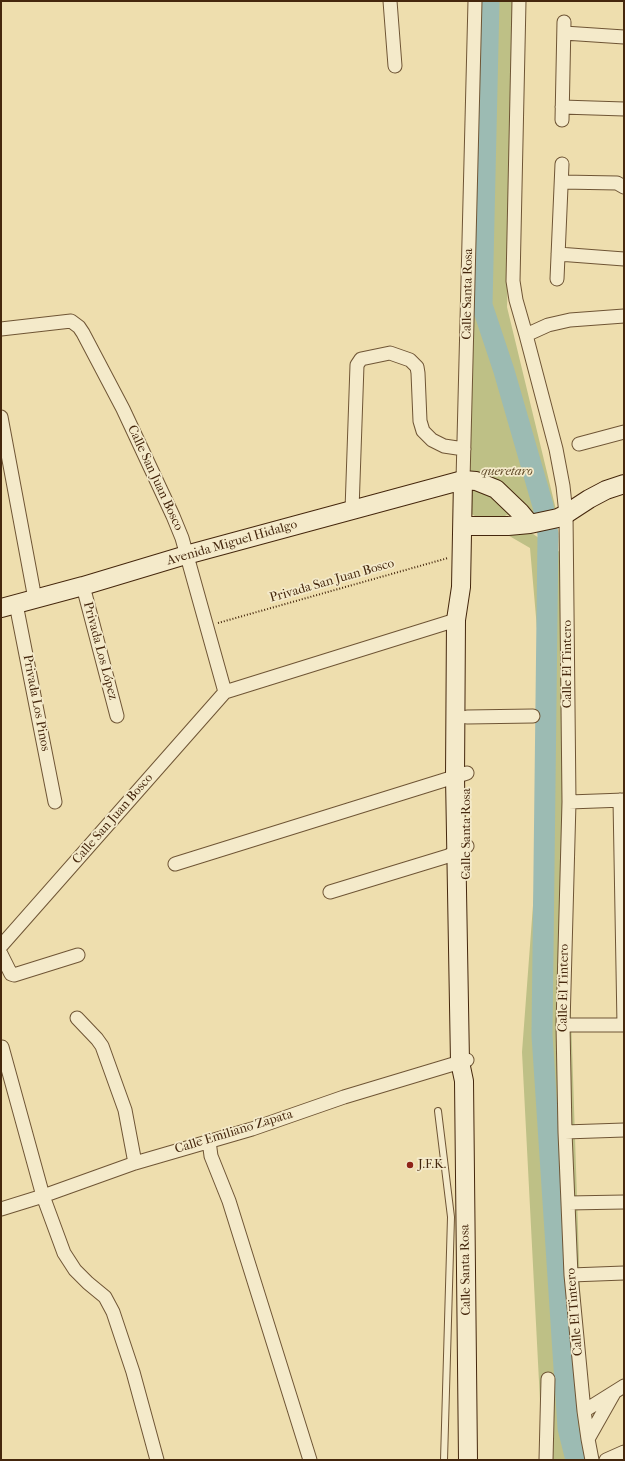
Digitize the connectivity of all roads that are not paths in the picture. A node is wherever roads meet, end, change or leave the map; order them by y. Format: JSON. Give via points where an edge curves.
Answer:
{"nodes":[{"id":1,"x":390,"y":1,"type":"edge"},
{"id":2,"x":475,"y":1,"type":"edge"},
{"id":3,"x":519,"y":1,"type":"edge"},
{"id":4,"x":624,"y":36,"type":"edge"},
{"id":5,"x":395,"y":66,"type":"dead end"},
{"id":6,"x":624,"y":109,"type":"edge"},
{"id":7,"x":562,"y":164,"type":"dead end"},
{"id":8,"x":562,"y":182,"type":"junction"},
{"id":9,"x":623,"y":186,"type":"edge"},
{"id":10,"x":558,"y":254,"type":"junction"},
{"id":11,"x":624,"y":259,"type":"edge"},
{"id":12,"x":557,"y":279,"type":"dead end"},
{"id":13,"x":624,"y":316,"type":"edge"},
{"id":14,"x":1,"y":330,"type":"edge"},
{"id":15,"x":526,"y":335,"type":"junction"},
{"id":16,"x":1,"y":417,"type":"edge"},
{"id":17,"x":624,"y":432,"type":"edge"},
{"id":18,"x":579,"y":444,"type":"dead end"},
{"id":19,"x":464,"y":449,"type":"junction"},
{"id":20,"x":463,"y":480,"type":"junction"},
{"id":21,"x":624,"y":484,"type":"edge"},
{"id":22,"x":352,"y":510,"type":"junction"},
{"id":23,"x":562,"y":516,"type":"junction"},
{"id":24,"x":533,"y":524,"type":"junction"},
{"id":25,"x":463,"y":526,"type":"junction"},
{"id":26,"x":186,"y":555,"type":"junction"},
{"id":27,"x":83,"y":586,"type":"junction"},
{"id":28,"x":461,"y":587,"type":"junction"},
{"id":29,"x":35,"y":599,"type":"junction"},
{"id":30,"x":9,"y":606,"type":"edge"},
{"id":31,"x":456,"y":620,"type":"junction"},
{"id":32,"x":226,"y":692,"type":"junction"},
{"id":33,"x":461,"y":697,"type":"junction"},
{"id":34,"x":117,"y":716,"type":"dead end"},
{"id":35,"x":533,"y":716,"type":"dead end"},
{"id":36,"x":467,"y":718,"type":"junction"},
{"id":37,"x":461,"y":775,"type":"junction"},
{"id":38,"x":622,"y":800,"type":"edge"},
{"id":39,"x":55,"y":802,"type":"dead end"},
{"id":40,"x":569,"y":802,"type":"junction"},
{"id":41,"x":462,"y":848,"type":"junction"},
{"id":42,"x":175,"y":864,"type":"dead end"},
{"id":43,"x":622,"y":874,"type":"edge"},
{"id":44,"x":330,"y":892,"type":"dead end"},
{"id":45,"x":1,"y":946,"type":"edge"},
{"id":46,"x":1,"y":954,"type":"edge"},
{"id":47,"x":78,"y":955,"type":"dead end"},
{"id":48,"x":77,"y":1018,"type":"dead end"},
{"id":49,"x":563,"y":1025,"type":"junction"},
{"id":50,"x":624,"y":1025,"type":"edge"},
{"id":51,"x":2,"y":1047,"type":"dead end"},
{"id":52,"x":464,"y":1061,"type":"junction"},
{"id":53,"x":438,"y":1111,"type":"dead end"},
{"id":54,"x":624,"y":1130,"type":"edge"},
{"id":55,"x":565,"y":1132,"type":"junction"},
{"id":56,"x":209,"y":1141,"type":"junction"},
{"id":57,"x":176,"y":1150,"type":"junction"},
{"id":58,"x":210,"y":1156,"type":"junction"},
{"id":59,"x":136,"y":1163,"type":"junction"},
{"id":60,"x":43,"y":1196,"type":"junction"},
{"id":61,"x":624,"y":1202,"type":"edge"},
{"id":62,"x":568,"y":1204,"type":"junction"},
{"id":63,"x":1,"y":1209,"type":"edge"},
{"id":64,"x":624,"y":1273,"type":"edge"},
{"id":65,"x":572,"y":1275,"type":"junction"},
{"id":66,"x":548,"y":1379,"type":"dead end"},
{"id":67,"x":619,"y":1389,"type":"edge"},
{"id":68,"x":584,"y":1411,"type":"junction"},
{"id":69,"x":588,"y":1439,"type":"junction"},
{"id":70,"x":624,"y":1452,"type":"edge"},
{"id":71,"x":157,"y":1460,"type":"edge"},
{"id":72,"x":310,"y":1460,"type":"edge"},
{"id":73,"x":444,"y":1460,"type":"edge"},
{"id":74,"x":468,"y":1460,"type":"edge"},
{"id":75,"x":546,"y":1460,"type":"edge"},
{"id":76,"x":592,"y":1460,"type":"edge"},
{"id":77,"x":606,"y":1460,"type":"edge"}],
"edges":[{"from":1,"to":5,"type":"street"},
{"from":2,"to":19,"type":"street","name":"Calle Santa Rosa"},
{"from":3,"to":15,"type":"street","name":"Calle El Tintero","via":[[513,280]]},
{"from":4,"to":6,"type":"street","via":[[564,28],[562,113]]},
{"from":7,"to":8,"type":"street"},
{"from":8,"to":9,"type":"street","via":[[617,183]]},
{"from":8,"to":10,"type":"street"},
{"from":10,"to":11,"type":"street"},
{"from":10,"to":12,"type":"street"},
{"from":13,"to":15,"type":"street","via":[[570,320],[548,325]]},
{"from":14,"to":26,"type":"street","name":"Calle San Juan Bosco","via":[[72,321],[79,327],[123,409],[173,516]]},
{"from":15,"to":23,"type":"street","name":"Calle El Tintero","via":[[556,449],[563,486]]},
{"from":16,"to":29,"type":"street"},
{"from":17,"to":18,"type":"street"},
{"from":19,"to":20,"type":"street","name":"Calle Santa Rosa"},
{"from":19,"to":22,"type":"street","via":[[444,446],[432,440],[423,431],[420,421],[417,367],[410,360],[390,353],[361,359],[357,365]]},
{"from":20,"to":22,"type":"street","name":"Avenida Miguel Hidalgo"},
{"from":20,"to":24,"type":"street","via":[[476,481],[496,489]]},
{"from":20,"to":25,"type":"street","name":"Calle Santa Rosa"},
{"from":21,"to":23,"type":"street","via":[[606,490]]},
{"from":22,"to":26,"type":"street","name":"Avenida Miguel Hidalgo"},
{"from":23,"to":24,"type":"street"},
{"from":23,"to":40,"type":"street","name":"Calle El Tintero"},
{"from":24,"to":25,"type":"street"},
{"from":25,"to":28,"type":"street","name":"Calle Santa Rosa"},
{"from":26,"to":27,"type":"street","name":"Avenida Miguel Hidalgo"},
{"from":26,"to":32,"type":"street","name":"Calle San Juan Bosco"},
{"from":27,"to":29,"type":"street","name":"Avenida Miguel Hidalgo"},
{"from":27,"to":34,"type":"street","name":"Privada Los López"},
{"from":28,"to":31,"type":"street","name":"Calle Santa Rosa"},
{"from":28,"to":33,"type":"street","name":"Calle Santa Rosa","via":[[467,637]]},
{"from":29,"to":30,"type":"street","name":"Avenida Miguel Hidalgo"},
{"from":30,"to":39,"type":"street","name":"Privada Los Pinos"},
{"from":31,"to":32,"type":"street"},
{"from":31,"to":33,"type":"street","name":"Calle Santa Rosa"},
{"from":32,"to":45,"type":"street","name":"Calle San Juan Bosco"},
{"from":33,"to":36,"type":"street","name":"Calle Santa Rosa"},
{"from":33,"to":37,"type":"street","name":"Calle Santa Rosa"},
{"from":35,"to":36,"type":"street"},
{"from":36,"to":37,"type":"street","name":"Calle Santa Rosa"},
{"from":37,"to":41,"type":"street","name":"Calle Santa Rosa"},
{"from":37,"to":42,"type":"street"},
{"from":38,"to":40,"type":"street"},
{"from":38,"to":43,"type":"street"},
{"from":40,"to":49,"type":"street","name":"Calle El Tintero"},
{"from":41,"to":44,"type":"street","via":[[448,856]]},
{"from":41,"to":52,"type":"street","name":"Calle Santa Rosa"},
{"from":43,"to":50,"type":"street"},
{"from":46,"to":47,"type":"street","via":[[11,974],[14,975]]},
{"from":48,"to":59,"type":"street","via":[[102,1046],[125,1110]]},
{"from":49,"to":50,"type":"street"},
{"from":49,"to":55,"type":"street","name":"Calle El Tintero"},
{"from":51,"to":60,"type":"street"},
{"from":52,"to":56,"type":"street","name":"Calle Emiliano Zapata","via":[[344,1096],[252,1129]]},
{"from":52,"to":74,"type":"street","name":"Calle Santa Rosa"},
{"from":53,"to":73,"type":"lane","via":[[451,1217]]},
{"from":54,"to":55,"type":"street"},
{"from":55,"to":62,"type":"street","name":"Calle El Tintero"},
{"from":56,"to":57,"type":"street","name":"Calle Emiliano Zapata"},
{"from":56,"to":58,"type":"street"},
{"from":57,"to":58,"type":"street"},
{"from":57,"to":59,"type":"street","name":"Calle Emiliano Zapata"},
{"from":58,"to":72,"type":"street","via":[[229,1201]]},
{"from":59,"to":60,"type":"street","name":"Calle Emiliano Zapata"},
{"from":60,"to":63,"type":"street","name":"Calle Emiliano Zapata"},
{"from":60,"to":71,"type":"street","via":[[64,1253],[75,1270],[105,1297],[113,1312],[133,1372]]},
{"from":61,"to":62,"type":"street"},
{"from":62,"to":65,"type":"street","name":"Calle El Tintero"},
{"from":64,"to":65,"type":"street"},
{"from":65,"to":68,"type":"street","name":"Calle El Tintero"},
{"from":66,"to":75,"type":"street"},
{"from":67,"to":68,"type":"street"},
{"from":67,"to":69,"type":"street"},
{"from":68,"to":69,"type":"street","name":"Calle El Tintero"},
{"from":69,"to":76,"type":"street","name":"Calle El Tintero"},
{"from":70,"to":77,"type":"street"}]}
